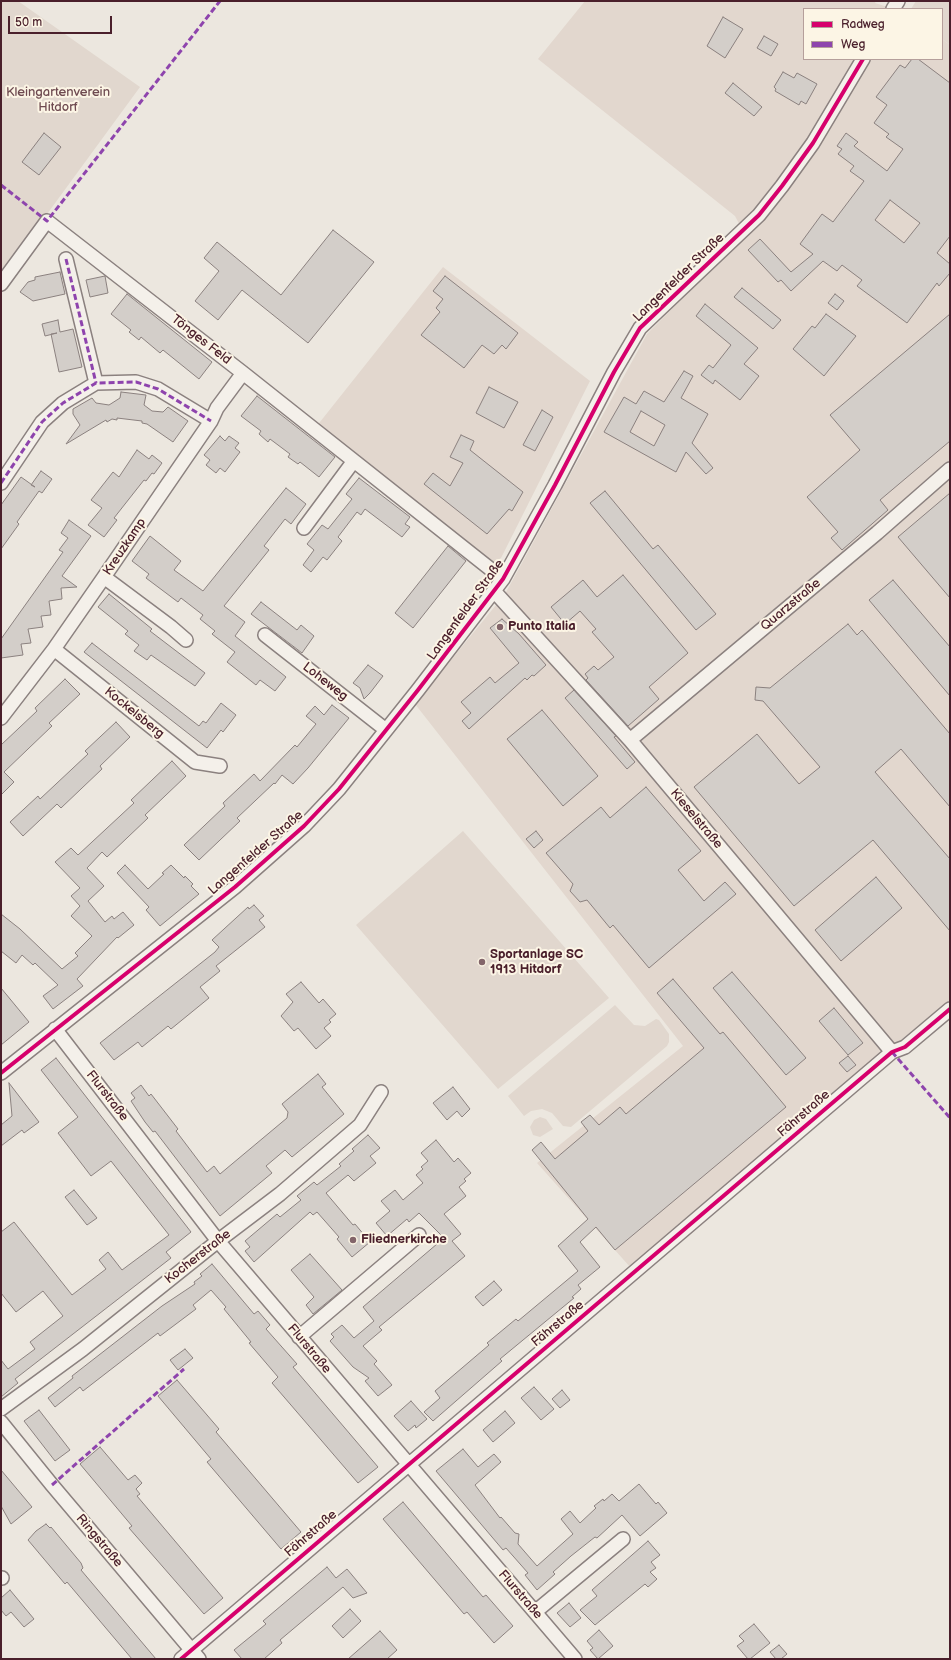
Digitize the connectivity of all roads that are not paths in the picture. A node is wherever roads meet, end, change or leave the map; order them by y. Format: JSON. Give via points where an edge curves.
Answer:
{"nodes":[{"id":1,"x":862,"y":60,"type":"edge"},
{"id":2,"x":66,"y":259,"type":"dead end"},
{"id":3,"x":1,"y":284,"type":"edge"},
{"id":4,"x":243,"y":373,"type":"junction"},
{"id":5,"x":96,"y":383,"type":"junction"},
{"id":6,"x":211,"y":421,"type":"junction"},
{"id":7,"x":353,"y":462,"type":"junction"},
{"id":8,"x":950,"y":469,"type":"edge"},
{"id":9,"x":1,"y":483,"type":"edge"},
{"id":10,"x":304,"y":528,"type":"dead end"},
{"id":11,"x":104,"y":577,"type":"junction"},
{"id":12,"x":503,"y":579,"type":"junction"},
{"id":13,"x":494,"y":591,"type":"junction"},
{"id":14,"x":265,"y":635,"type":"dead end"},
{"id":15,"x":186,"y":640,"type":"dead end"},
{"id":16,"x":54,"y":649,"type":"junction"},
{"id":17,"x":1,"y":718,"type":"edge"},
{"id":18,"x":386,"y":730,"type":"junction"},
{"id":19,"x":630,"y":740,"type":"junction"},
{"id":20,"x":220,"y":766,"type":"dead end"},
{"id":21,"x":950,"y":1009,"type":"edge"},
{"id":22,"x":55,"y":1029,"type":"junction"},
{"id":23,"x":892,"y":1052,"type":"junction"},
{"id":24,"x":1,"y":1072,"type":"edge"},
{"id":25,"x":381,"y":1092,"type":"dead end"},
{"id":26,"x":419,"y":1235,"type":"dead end"},
{"id":27,"x":218,"y":1241,"type":"junction"},
{"id":28,"x":299,"y":1337,"type":"junction"},
{"id":29,"x":1,"y":1409,"type":"edge"},
{"id":30,"x":1,"y":1422,"type":"edge"},
{"id":31,"x":407,"y":1464,"type":"junction"},
{"id":32,"x":623,"y":1539,"type":"dead end"},
{"id":33,"x":535,"y":1612,"type":"junction"},
{"id":34,"x":195,"y":1655,"type":"edge"},
{"id":35,"x":181,"y":1659,"type":"edge"},
{"id":36,"x":575,"y":1659,"type":"edge"}],
"edges":[{"from":1,"to":12,"type":"street","name":"Langenfelder Straße","via":[[813,143],[759,215],[640,328]]},
{"from":2,"to":5,"type":"street"},
{"from":3,"to":4,"type":"street","name":"Tönges Feld","via":[[47,221]]},
{"from":4,"to":6,"type":"street","name":"Kreuzkamp","via":[[217,408]]},
{"from":4,"to":7,"type":"street","name":"Tönges Feld"},
{"from":5,"to":6,"type":"street","via":[[136,382],[158,389]]},
{"from":5,"to":9,"type":"street","via":[[63,403],[42,422]]},
{"from":6,"to":11,"type":"street","name":"Kreuzkamp"},
{"from":7,"to":10,"type":"street"},
{"from":7,"to":12,"type":"street","name":"Tönges Feld"},
{"from":8,"to":19,"type":"street","name":"Quarzstraße"},
{"from":11,"to":15,"type":"street"},
{"from":11,"to":16,"type":"street","name":"Kreuzkamp"},
{"from":12,"to":13,"type":"street","name":"Langenfelder Straße"},
{"from":13,"to":18,"type":"street","name":"Langenfelder Straße"},
{"from":13,"to":19,"type":"street","name":"Kieselstraße"},
{"from":14,"to":18,"type":"street","name":"Loheweg"},
{"from":16,"to":17,"type":"street","name":"Kreuzkamp"},
{"from":16,"to":20,"type":"street","name":"Kockelsberg","via":[[195,762]]},
{"from":18,"to":22,"type":"street","name":"Langenfelder Straße","via":[[339,789],[304,826],[235,887]]},
{"from":19,"to":23,"type":"street","name":"Kieselstraße"},
{"from":21,"to":23,"type":"street","name":"Fährstraße","via":[[905,1047]]},
{"from":22,"to":24,"type":"street","name":"Langenfelder Straße"},
{"from":22,"to":27,"type":"street","name":"Flurstraße"},
{"from":23,"to":31,"type":"street","name":"Fährstraße"},
{"from":25,"to":27,"type":"street","name":"Kocherstraße","via":[[360,1125],[280,1194]]},
{"from":26,"to":28,"type":"street"},
{"from":27,"to":28,"type":"street","name":"Flurstraße"},
{"from":27,"to":29,"type":"street","name":"Kocherstraße","via":[[83,1349]]},
{"from":28,"to":31,"type":"street","name":"Flurstraße"},
{"from":30,"to":34,"type":"street","name":"Ringstraße"},
{"from":31,"to":33,"type":"street","name":"Flurstraße"},
{"from":31,"to":34,"type":"street","name":"Fährstraße"},
{"from":32,"to":33,"type":"street"},
{"from":33,"to":36,"type":"street","name":"Flurstraße"},
{"from":34,"to":35,"type":"street","name":"Fährstraße"}]}
